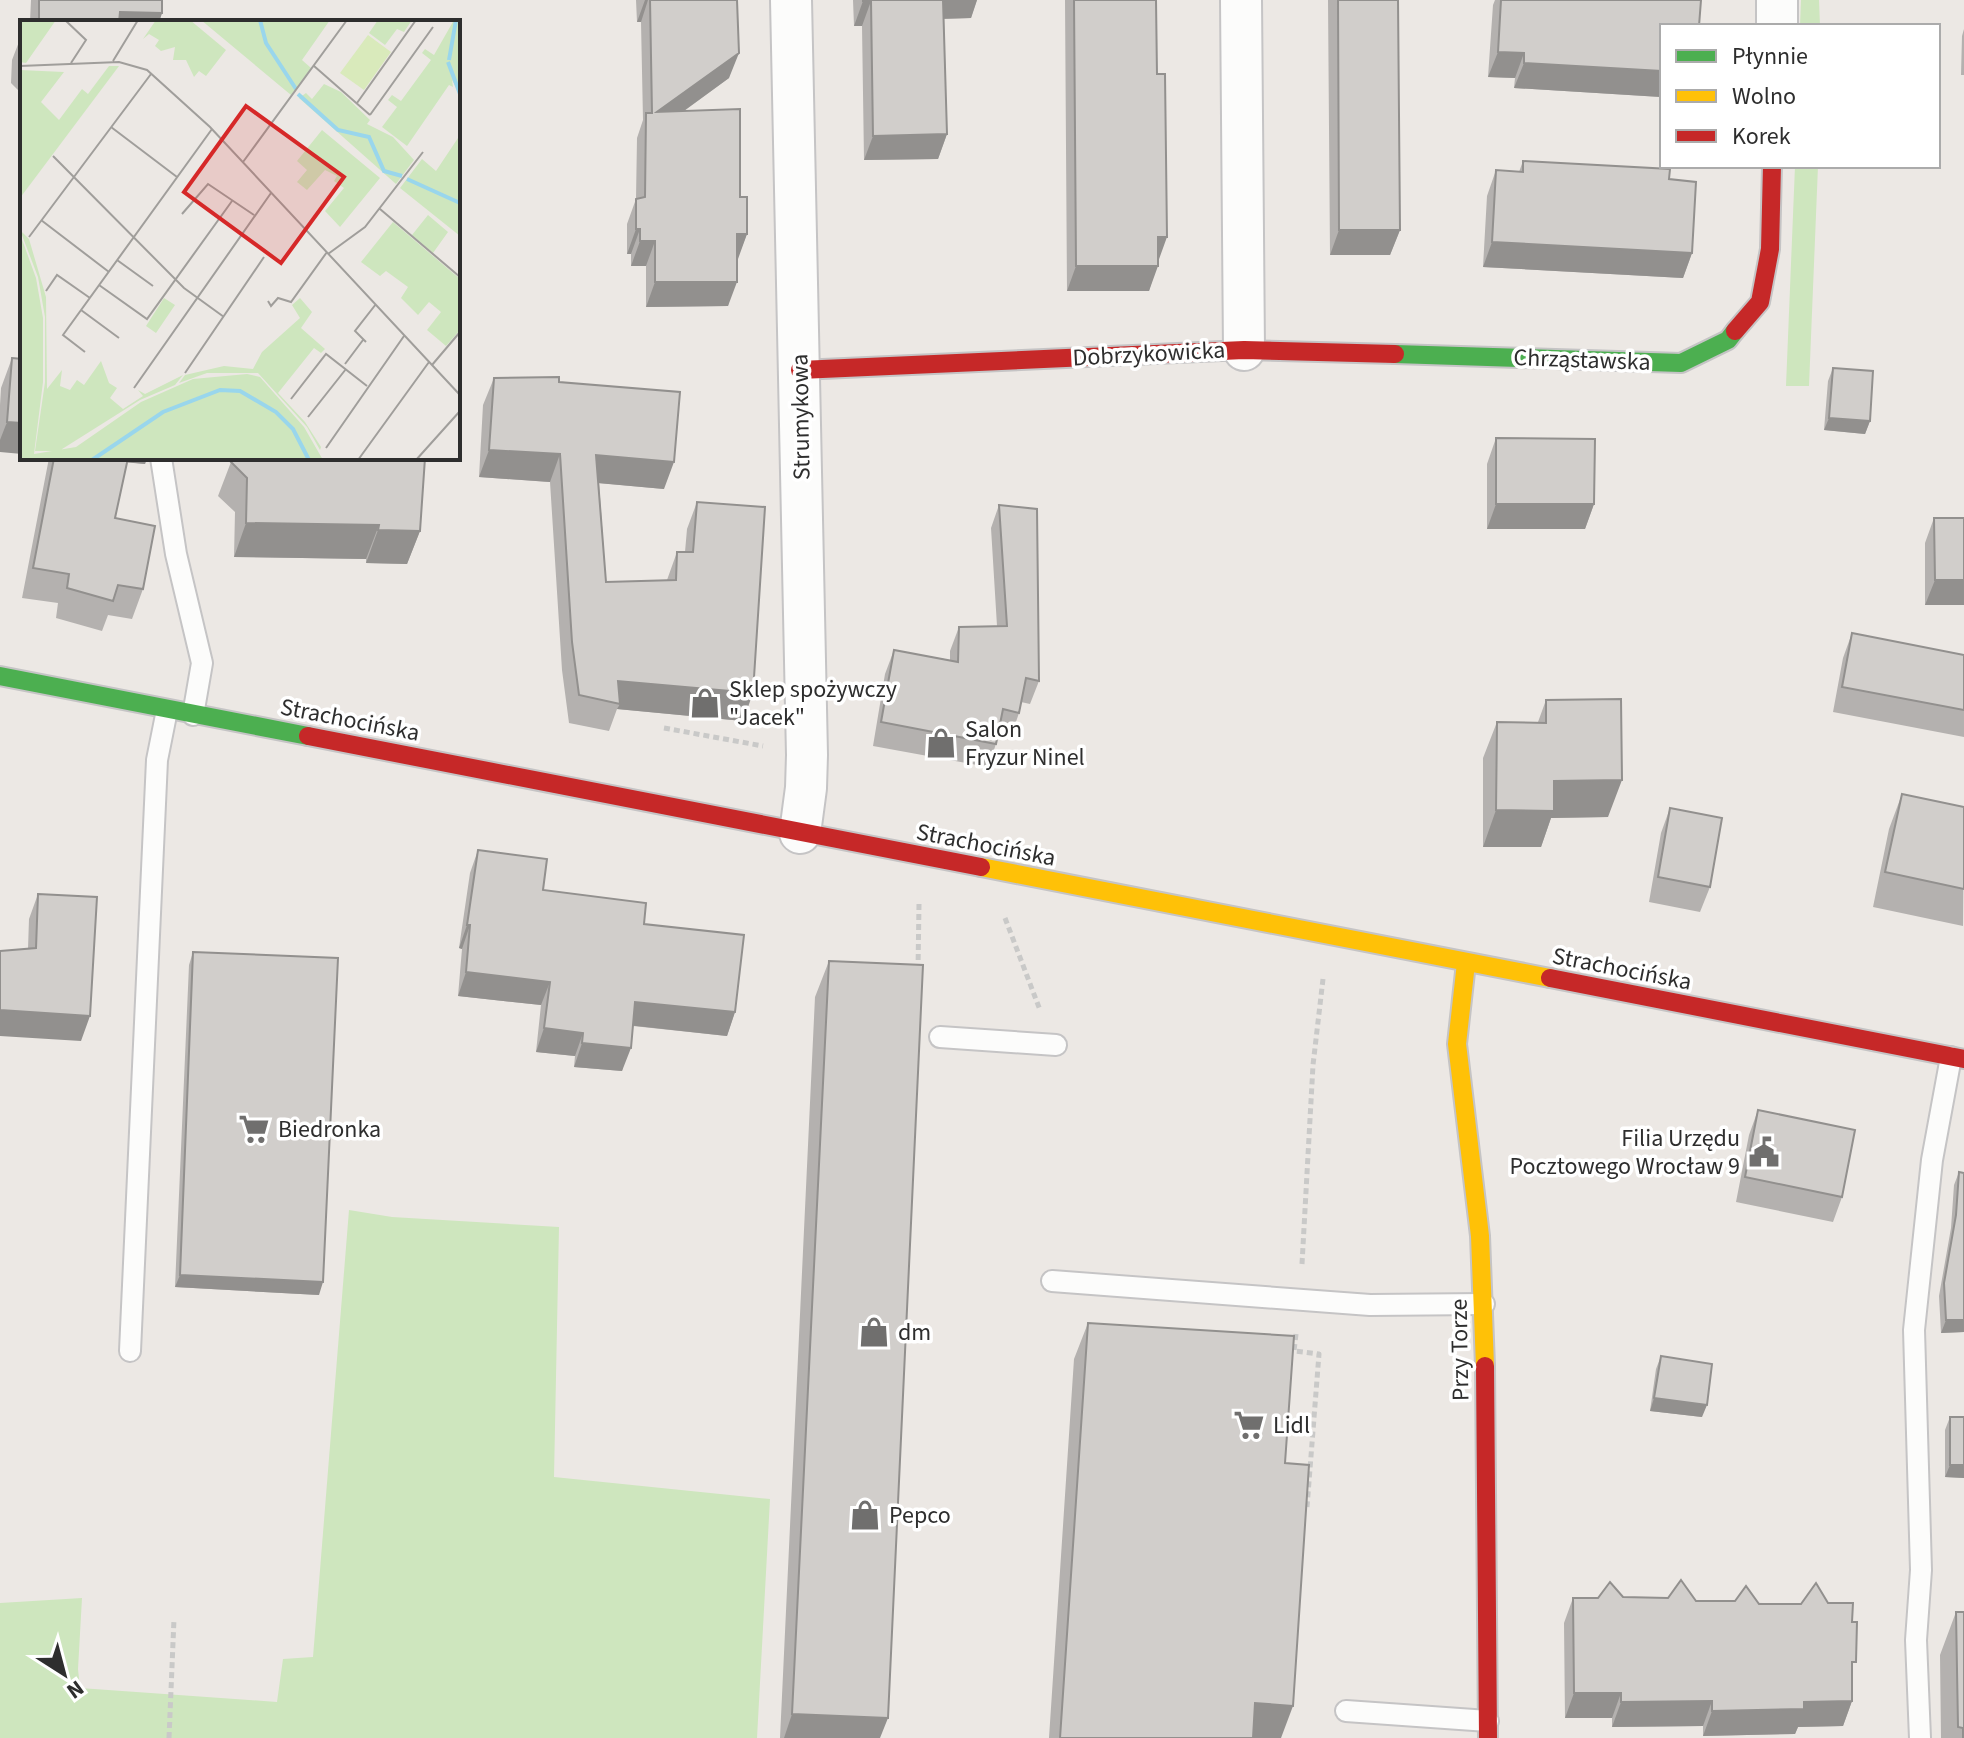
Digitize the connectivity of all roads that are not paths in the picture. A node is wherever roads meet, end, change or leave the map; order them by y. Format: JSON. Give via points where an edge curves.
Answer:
{"nodes":[{"id":1,"x":791,"y":0,"type":"edge"},
{"id":2,"x":1241,"y":0,"type":"edge"},
{"id":3,"x":1777,"y":0,"type":"edge"},
{"id":4,"x":1777,"y":24,"type":"edge"},
{"id":5,"x":1772,"y":168,"type":"edge"},
{"id":6,"x":1244,"y":350,"type":"junction"},
{"id":7,"x":800,"y":370,"type":"junction"},
{"id":8,"x":161,"y":460,"type":"edge"},
{"id":9,"x":0,"y":676,"type":"edge"},
{"id":10,"x":167,"y":710,"type":"junction"},
{"id":11,"x":193,"y":715,"type":"junction"},
{"id":12,"x":800,"y":833,"type":"junction"},
{"id":13,"x":1466,"y":963,"type":"junction"},
{"id":14,"x":940,"y":1037,"type":"dead end"},
{"id":15,"x":1056,"y":1045,"type":"road end"},
{"id":16,"x":1958,"y":1058,"type":"edge"},
{"id":17,"x":1052,"y":1281,"type":"dead end"},
{"id":18,"x":1484,"y":1304,"type":"junction"},
{"id":19,"x":130,"y":1351,"type":"dead end"},
{"id":20,"x":1346,"y":1711,"type":"dead end"},
{"id":21,"x":1488,"y":1730,"type":"edge"},
{"id":22,"x":1920,"y":1738,"type":"edge"}],
"edges":[{"from":1,"to":7,"type":"street","name":"Strumykowa"},
{"from":2,"to":6,"type":"street","name":"Dobrzykowicka"},
{"from":3,"to":4,"type":"street"},
{"from":5,"to":6,"type":"main road","name":"Chrząstawska","via":[[1770,249],[1760,302],[1728,340],[1681,363]]},
{"from":6,"to":7,"type":"main road","name":"Dobrzykowicka"},
{"from":7,"to":12,"type":"street","name":"Strumykowa","via":[[807,755]]},
{"from":8,"to":11,"type":"lane","via":[[176,554],[202,663]]},
{"from":9,"to":10,"type":"main road","name":"Strachocińska"},
{"from":10,"to":11,"type":"main road","name":"Strachocińska"},
{"from":10,"to":19,"type":"lane","via":[[157,760]]},
{"from":11,"to":12,"type":"main road","name":"Strachocińska"},
{"from":12,"to":13,"type":"main road","name":"Strachocińska"},
{"from":13,"to":16,"type":"main road","name":"Strachocińska"},
{"from":13,"to":18,"type":"main road","name":"Przy Torze","via":[[1457,1044]]},
{"from":14,"to":15,"type":"lane"},
{"from":16,"to":22,"type":"lane","via":[[1932,1160],[1914,1330]]},
{"from":17,"to":18,"type":"lane","via":[[1370,1305]]},
{"from":18,"to":21,"type":"main road","name":"Przy Torze"},
{"from":20,"to":21,"type":"lane"}]}
